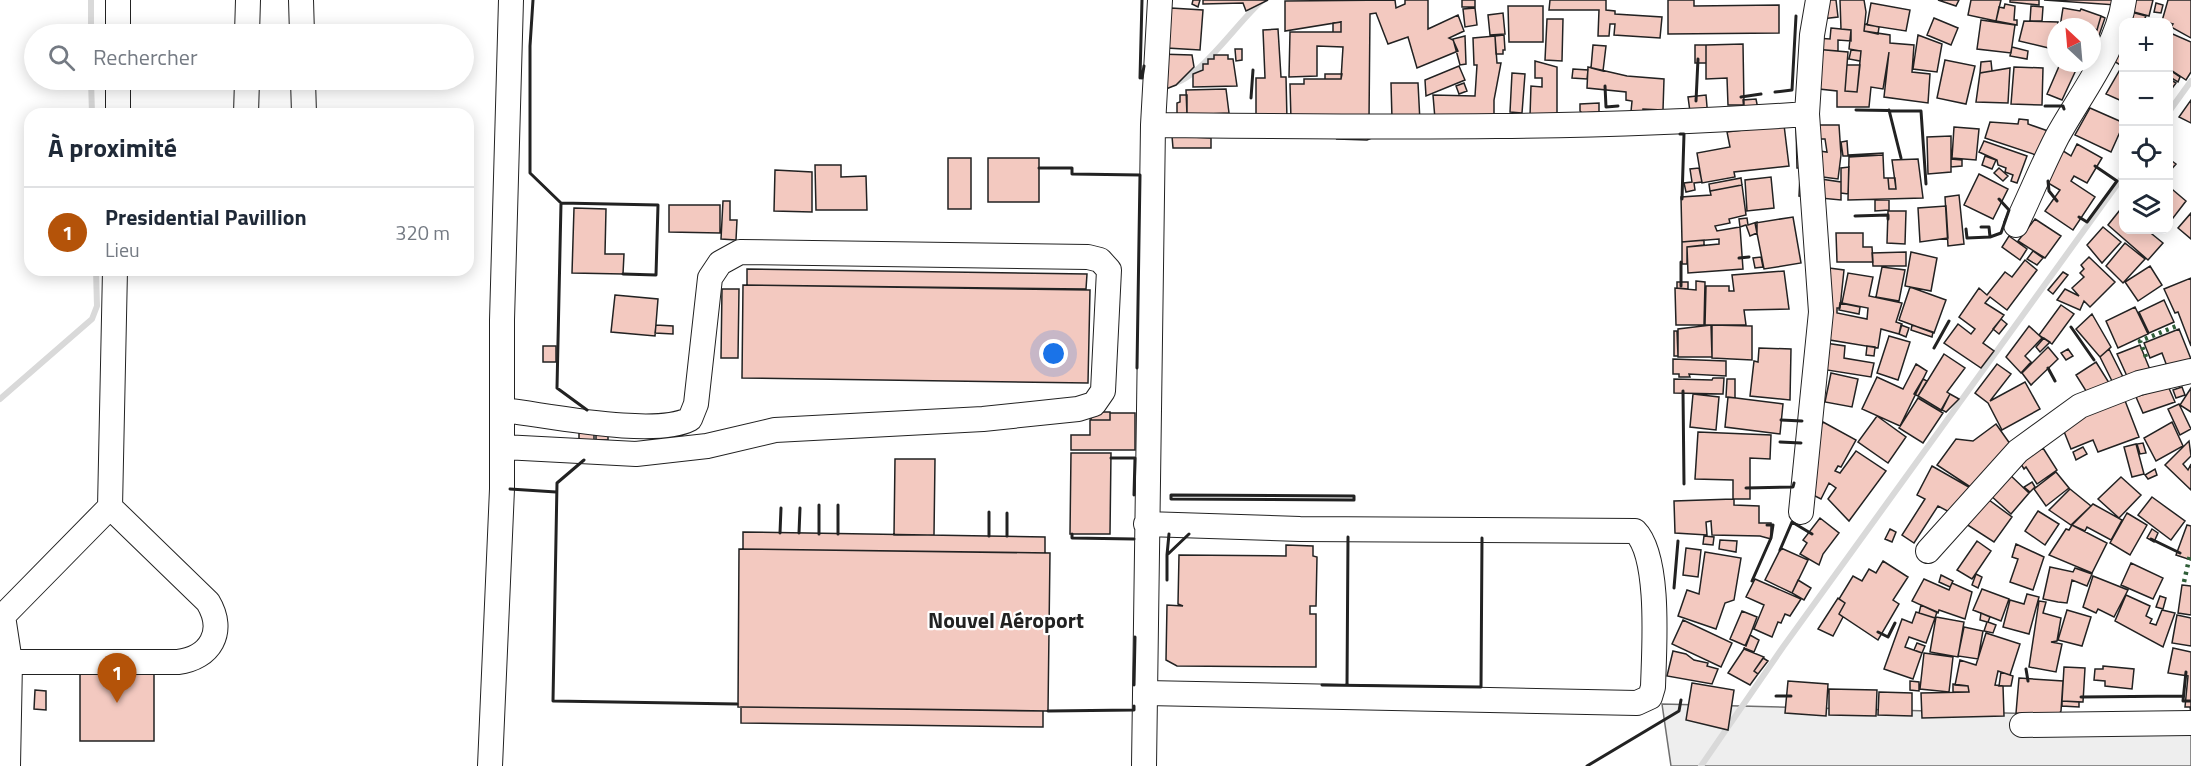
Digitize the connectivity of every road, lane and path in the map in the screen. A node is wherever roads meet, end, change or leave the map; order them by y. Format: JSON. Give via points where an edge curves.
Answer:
{"nodes":[{"id":1,"x":118,"y":0,"type":"edge"},
{"id":2,"x":248,"y":0,"type":"edge"},
{"id":3,"x":301,"y":0,"type":"edge"},
{"id":4,"x":511,"y":0,"type":"edge"},
{"id":5,"x":1160,"y":0,"type":"edge"},
{"id":6,"x":1818,"y":0,"type":"edge"},
{"id":7,"x":2124,"y":0,"type":"edge"},
{"id":8,"x":118,"y":24,"type":"edge"},
{"id":9,"x":247,"y":24,"type":"edge"},
{"id":10,"x":302,"y":24,"type":"edge"},
{"id":11,"x":118,"y":90,"type":"edge"},
{"id":12,"x":247,"y":90,"type":"edge"},
{"id":13,"x":303,"y":90,"type":"edge"},
{"id":14,"x":118,"y":108,"type":"edge"},
{"id":15,"x":246,"y":108,"type":"edge"},
{"id":16,"x":304,"y":108,"type":"edge"},
{"id":17,"x":1806,"y":114,"type":"junction"},
{"id":18,"x":1154,"y":130,"type":"junction"},
{"id":19,"x":2016,"y":225,"type":"dead end"},
{"id":20,"x":115,"y":276,"type":"edge"},
{"id":21,"x":2191,"y":370,"type":"edge"},
{"id":22,"x":503,"y":410,"type":"junction"},
{"id":23,"x":503,"y":447,"type":"junction"},
{"id":24,"x":110,"y":507,"type":"junction"},
{"id":25,"x":1801,"y":512,"type":"dead end"},
{"id":26,"x":1146,"y":524,"type":"junction"},
{"id":27,"x":1928,"y":551,"type":"dead end"},
{"id":28,"x":1,"y":617,"type":"edge"},
{"id":29,"x":5,"y":662,"type":"edge"},
{"id":30,"x":1146,"y":693,"type":"junction"},
{"id":31,"x":2191,"y":723,"type":"edge"},
{"id":32,"x":2022,"y":725,"type":"dead end"},
{"id":33,"x":8,"y":766,"type":"edge"},
{"id":34,"x":489,"y":766,"type":"edge"},
{"id":35,"x":1143,"y":766,"type":"edge"}],
"edges":[{"from":1,"to":8,"type":"street"},
{"from":2,"to":9,"type":"street"},
{"from":3,"to":10,"type":"street"},
{"from":4,"to":22,"type":"street"},
{"from":5,"to":18,"type":"street"},
{"from":6,"to":17,"type":"street"},
{"from":7,"to":19,"type":"street","via":[[2122,16]]},
{"from":11,"to":14,"type":"street"},
{"from":12,"to":15,"type":"street"},
{"from":13,"to":16,"type":"street"},
{"from":17,"to":18,"type":"street","via":[[1601,125]]},
{"from":17,"to":25,"type":"street","via":[[1821,312]]},
{"from":18,"to":26,"type":"street"},
{"from":20,"to":24,"type":"street"},
{"from":21,"to":27,"type":"street","via":[[2139,383],[2080,406],[2018,451]]},
{"from":22,"to":23,"type":"street"},
{"from":22,"to":23,"type":"street","via":[[645,428],[677,426],[690,419],[696,404],[710,278],[720,263],[740,252],[1088,257],[1100,260],[1109,270],[1103,391],[1094,404],[1078,409],[983,419],[775,430],[706,447],[636,454]]},
{"from":23,"to":34,"type":"street"},
{"from":24,"to":28,"type":"street"},
{"from":24,"to":29,"type":"street","via":[[208,602],[216,623],[210,646],[201,655],[178,662]]},
{"from":26,"to":30,"type":"street"},
{"from":26,"to":30,"type":"street","via":[[1635,531],[1643,539],[1654,591],[1653,687],[1650,697],[1637,703]]},
{"from":28,"to":29,"type":"street"},
{"from":29,"to":33,"type":"street"},
{"from":30,"to":35,"type":"street"},
{"from":31,"to":32,"type":"street"}]}
